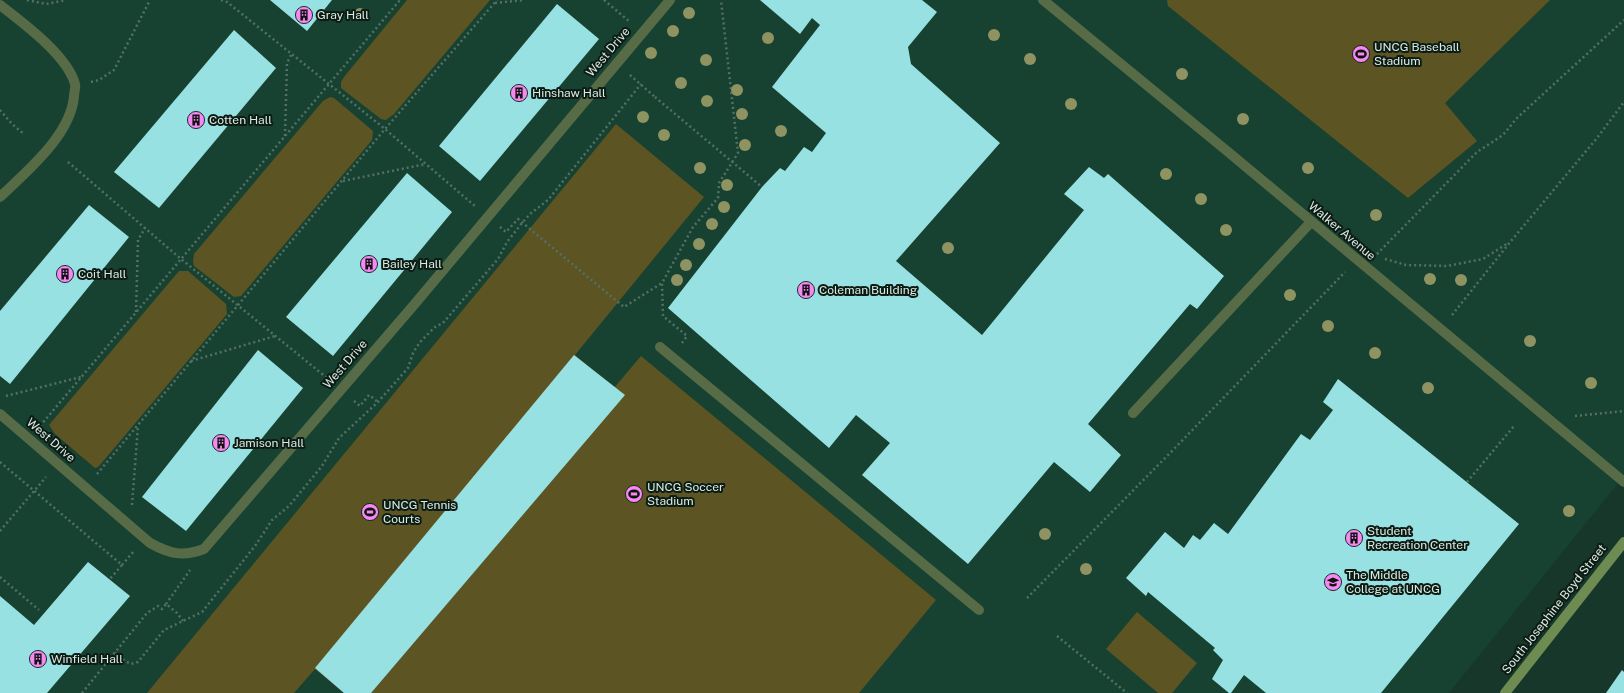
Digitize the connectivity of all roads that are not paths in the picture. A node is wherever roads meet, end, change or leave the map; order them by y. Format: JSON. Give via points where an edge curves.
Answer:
{"nodes":[{"id":1,"x":670,"y":0,"type":"edge"},
{"id":2,"x":1043,"y":0,"type":"edge"},
{"id":3,"x":0,"y":5,"type":"edge"},
{"id":4,"x":0,"y":197,"type":"edge"},
{"id":5,"x":1311,"y":222,"type":"junction"},
{"id":6,"x":660,"y":347,"type":"dead end"},
{"id":7,"x":0,"y":414,"type":"edge"},
{"id":8,"x":1133,"y":414,"type":"dead end"},
{"id":9,"x":1624,"y":482,"type":"edge"},
{"id":10,"x":1624,"y":542,"type":"edge"},
{"id":11,"x":979,"y":610,"type":"dead end"},
{"id":12,"x":1505,"y":693,"type":"edge"}],
"edges":[{"from":1,"to":7,"type":"street","name":"West Drive","via":[[204,549],[176,554],[150,543]]},
{"from":2,"to":5,"type":"street","name":"Walker Avenue"},
{"from":3,"to":4,"type":"street","via":[[51,48],[67,68],[75,85],[73,106],[65,125],[44,154]]},
{"from":5,"to":8,"type":"street"},
{"from":5,"to":9,"type":"street","name":"Walker Avenue"},
{"from":6,"to":11,"type":"street"},
{"from":10,"to":12,"type":"main road","name":"South Josephine Boyd Street"}]}
